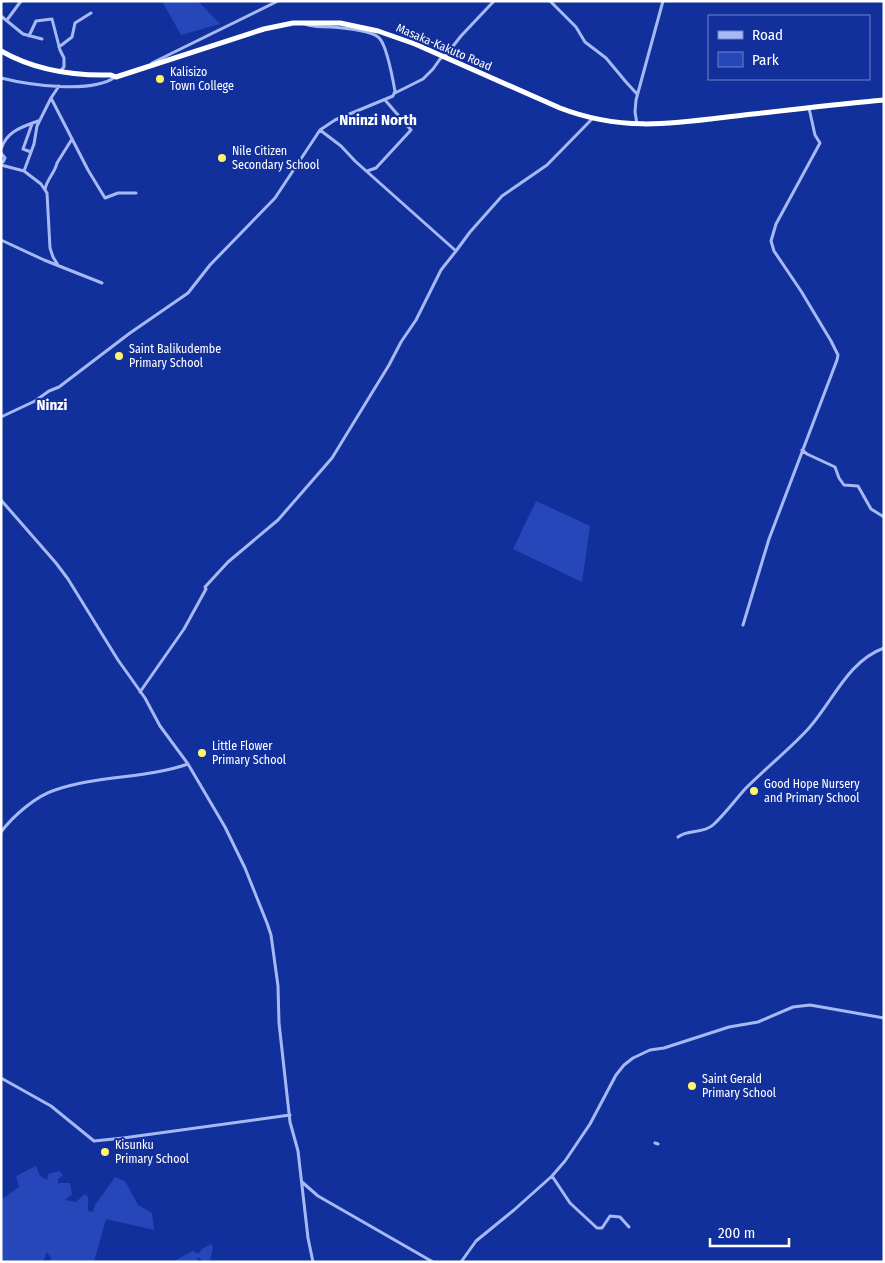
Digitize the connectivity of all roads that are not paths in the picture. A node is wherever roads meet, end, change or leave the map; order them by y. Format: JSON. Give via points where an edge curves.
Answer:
{"nodes":[{"id":1,"x":21,"y":1,"type":"edge"},
{"id":2,"x":278,"y":1,"type":"edge"},
{"id":3,"x":494,"y":1,"type":"edge"},
{"id":4,"x":550,"y":1,"type":"edge"},
{"id":5,"x":663,"y":1,"type":"edge"},
{"id":6,"x":91,"y":13,"type":"dead end"},
{"id":7,"x":1,"y":16,"type":"edge"},
{"id":8,"x":7,"y":20,"type":"junction"},
{"id":9,"x":302,"y":23,"type":"junction"},
{"id":10,"x":29,"y":36,"type":"junction"},
{"id":11,"x":42,"y":39,"type":"dead end"},
{"id":12,"x":59,"y":47,"type":"junction"},
{"id":13,"x":1,"y":50,"type":"edge"},
{"id":14,"x":444,"y":57,"type":"junction"},
{"id":15,"x":138,"y":70,"type":"junction"},
{"id":16,"x":58,"y":72,"type":"junction"},
{"id":17,"x":116,"y":77,"type":"junction"},
{"id":18,"x":1,"y":78,"type":"edge"},
{"id":19,"x":59,"y":86,"type":"junction"},
{"id":20,"x":394,"y":94,"type":"junction"},
{"id":21,"x":638,"y":94,"type":"junction"},
{"id":22,"x":51,"y":98,"type":"junction"},
{"id":23,"x":385,"y":100,"type":"junction"},
{"id":24,"x":884,"y":100,"type":"edge"},
{"id":25,"x":809,"y":108,"type":"junction"},
{"id":26,"x":592,"y":119,"type":"junction"},
{"id":27,"x":39,"y":121,"type":"junction"},
{"id":28,"x":32,"y":124,"type":"junction"},
{"id":29,"x":637,"y":125,"type":"junction"},
{"id":30,"x":320,"y":130,"type":"junction"},
{"id":31,"x":72,"y":139,"type":"junction"},
{"id":32,"x":1,"y":151,"type":"edge"},
{"id":33,"x":31,"y":152,"type":"junction"},
{"id":34,"x":1,"y":164,"type":"edge"},
{"id":35,"x":24,"y":171,"type":"junction"},
{"id":36,"x":366,"y":171,"type":"junction"},
{"id":37,"x":45,"y":191,"type":"junction"},
{"id":38,"x":136,"y":193,"type":"dead end"},
{"id":39,"x":1,"y":240,"type":"edge"},
{"id":40,"x":456,"y":251,"type":"junction"},
{"id":41,"x":58,"y":266,"type":"junction"},
{"id":42,"x":102,"y":283,"type":"dead end"},
{"id":43,"x":1,"y":417,"type":"edge"},
{"id":44,"x":802,"y":450,"type":"junction"},
{"id":45,"x":1,"y":500,"type":"edge"},
{"id":46,"x":884,"y":517,"type":"edge"},
{"id":47,"x":743,"y":625,"type":"dead end"},
{"id":48,"x":884,"y":648,"type":"edge"},
{"id":49,"x":140,"y":692,"type":"junction"},
{"id":50,"x":188,"y":764,"type":"junction"},
{"id":51,"x":1,"y":832,"type":"edge"},
{"id":52,"x":678,"y":837,"type":"dead end"},
{"id":53,"x":884,"y":1018,"type":"edge"},
{"id":54,"x":1,"y":1078,"type":"edge"},
{"id":55,"x":290,"y":1114,"type":"junction"},
{"id":56,"x":552,"y":1176,"type":"junction"},
{"id":57,"x":302,"y":1181,"type":"junction"},
{"id":58,"x":628,"y":1228,"type":"dead end"},
{"id":59,"x":312,"y":1262,"type":"edge"},
{"id":60,"x":433,"y":1262,"type":"edge"},
{"id":61,"x":461,"y":1262,"type":"edge"}],
"edges":[{"from":1,"to":8,"type":"street"},
{"from":2,"to":15,"type":"street"},
{"from":3,"to":14,"type":"street"},
{"from":4,"to":21,"type":"street","via":[[576,27],[585,42],[606,58]]},
{"from":5,"to":21,"type":"street"},
{"from":6,"to":12,"type":"street","via":[[75,23],[72,37]]},
{"from":7,"to":8,"type":"street"},
{"from":8,"to":10,"type":"street"},
{"from":9,"to":14,"type":"highway","name":"Masaka-Kakuto Road","via":[[340,23],[362,27]]},
{"from":9,"to":15,"type":"highway","name":"Masaka-Kakuto Road","via":[[244,34]]},
{"from":9,"to":20,"type":"street","via":[[377,36],[382,42]]},
{"from":10,"to":11,"type":"street"},
{"from":10,"to":12,"type":"street","via":[[36,21],[52,19]]},
{"from":12,"to":16,"type":"street","via":[[64,68]]},
{"from":13,"to":16,"type":"highway","name":"Masaka-Kakuto Road"},
{"from":14,"to":20,"type":"street","via":[[422,79]]},
{"from":14,"to":26,"type":"highway","name":"Masaka-Kakuto Road"},
{"from":15,"to":17,"type":"highway","name":"Masaka-Kakuto Road"},
{"from":16,"to":17,"type":"highway","name":"Masaka-Kakuto Road"},
{"from":17,"to":19,"type":"street","via":[[108,82]]},
{"from":18,"to":19,"type":"street"},
{"from":19,"to":22,"type":"street"},
{"from":20,"to":23,"type":"street"},
{"from":21,"to":29,"type":"street","via":[[635,108]]},
{"from":22,"to":27,"type":"street"},
{"from":22,"to":31,"type":"street"},
{"from":23,"to":30,"type":"street","via":[[335,120]]},
{"from":23,"to":36,"type":"street","via":[[411,130],[376,168]]},
{"from":24,"to":25,"type":"highway","name":"Masaka-Kakuto Road"},
{"from":25,"to":29,"type":"highway","name":"Masaka-Kakuto Road"},
{"from":25,"to":44,"type":"street","via":[[820,143],[776,224],[771,241],[838,355]]},
{"from":26,"to":29,"type":"highway","name":"Masaka-Kakuto Road"},
{"from":26,"to":40,"type":"street","via":[[547,165],[502,196]]},
{"from":27,"to":28,"type":"street"},
{"from":27,"to":33,"type":"street"},
{"from":28,"to":32,"type":"street","via":[[16,130],[4,140]]},
{"from":28,"to":33,"type":"street","via":[[23,149]]},
{"from":30,"to":36,"type":"street"},
{"from":30,"to":43,"type":"street","via":[[275,198],[213,261],[188,293],[60,387]]},
{"from":31,"to":37,"type":"street"},
{"from":31,"to":38,"type":"street","via":[[104,197]]},
{"from":32,"to":34,"type":"street","via":[[5,158]]},
{"from":33,"to":35,"type":"street"},
{"from":34,"to":35,"type":"street"},
{"from":35,"to":37,"type":"street"},
{"from":36,"to":40,"type":"street"},
{"from":37,"to":41,"type":"street","via":[[50,248]]},
{"from":39,"to":41,"type":"street"},
{"from":40,"to":49,"type":"street","via":[[440,270],[416,320],[332,458],[278,520],[215,575],[184,629]]},
{"from":41,"to":42,"type":"street"},
{"from":44,"to":46,"type":"street","via":[[836,466],[842,483],[858,486],[871,509]]},
{"from":44,"to":47,"type":"street","via":[[761,561]]},
{"from":45,"to":49,"type":"street","via":[[56,563]]},
{"from":48,"to":52,"type":"street","via":[[848,674],[810,727],[714,824],[708,829],[685,832]]},
{"from":49,"to":50,"type":"street"},
{"from":50,"to":51,"type":"street","via":[[53,790],[16,815]]},
{"from":50,"to":55,"type":"street","via":[[225,827],[271,935]]},
{"from":53,"to":56,"type":"street","via":[[810,1005],[793,1007],[758,1022],[729,1027],[638,1055],[616,1075],[583,1136]]},
{"from":54,"to":55,"type":"street","via":[[51,1106],[94,1141]]},
{"from":55,"to":57,"type":"street"},
{"from":56,"to":58,"type":"street","via":[[570,1203],[597,1228],[602,1228],[610,1216],[620,1217]]},
{"from":56,"to":61,"type":"street","via":[[476,1241]]},
{"from":57,"to":59,"type":"street"},
{"from":57,"to":60,"type":"street","via":[[318,1196]]}]}
